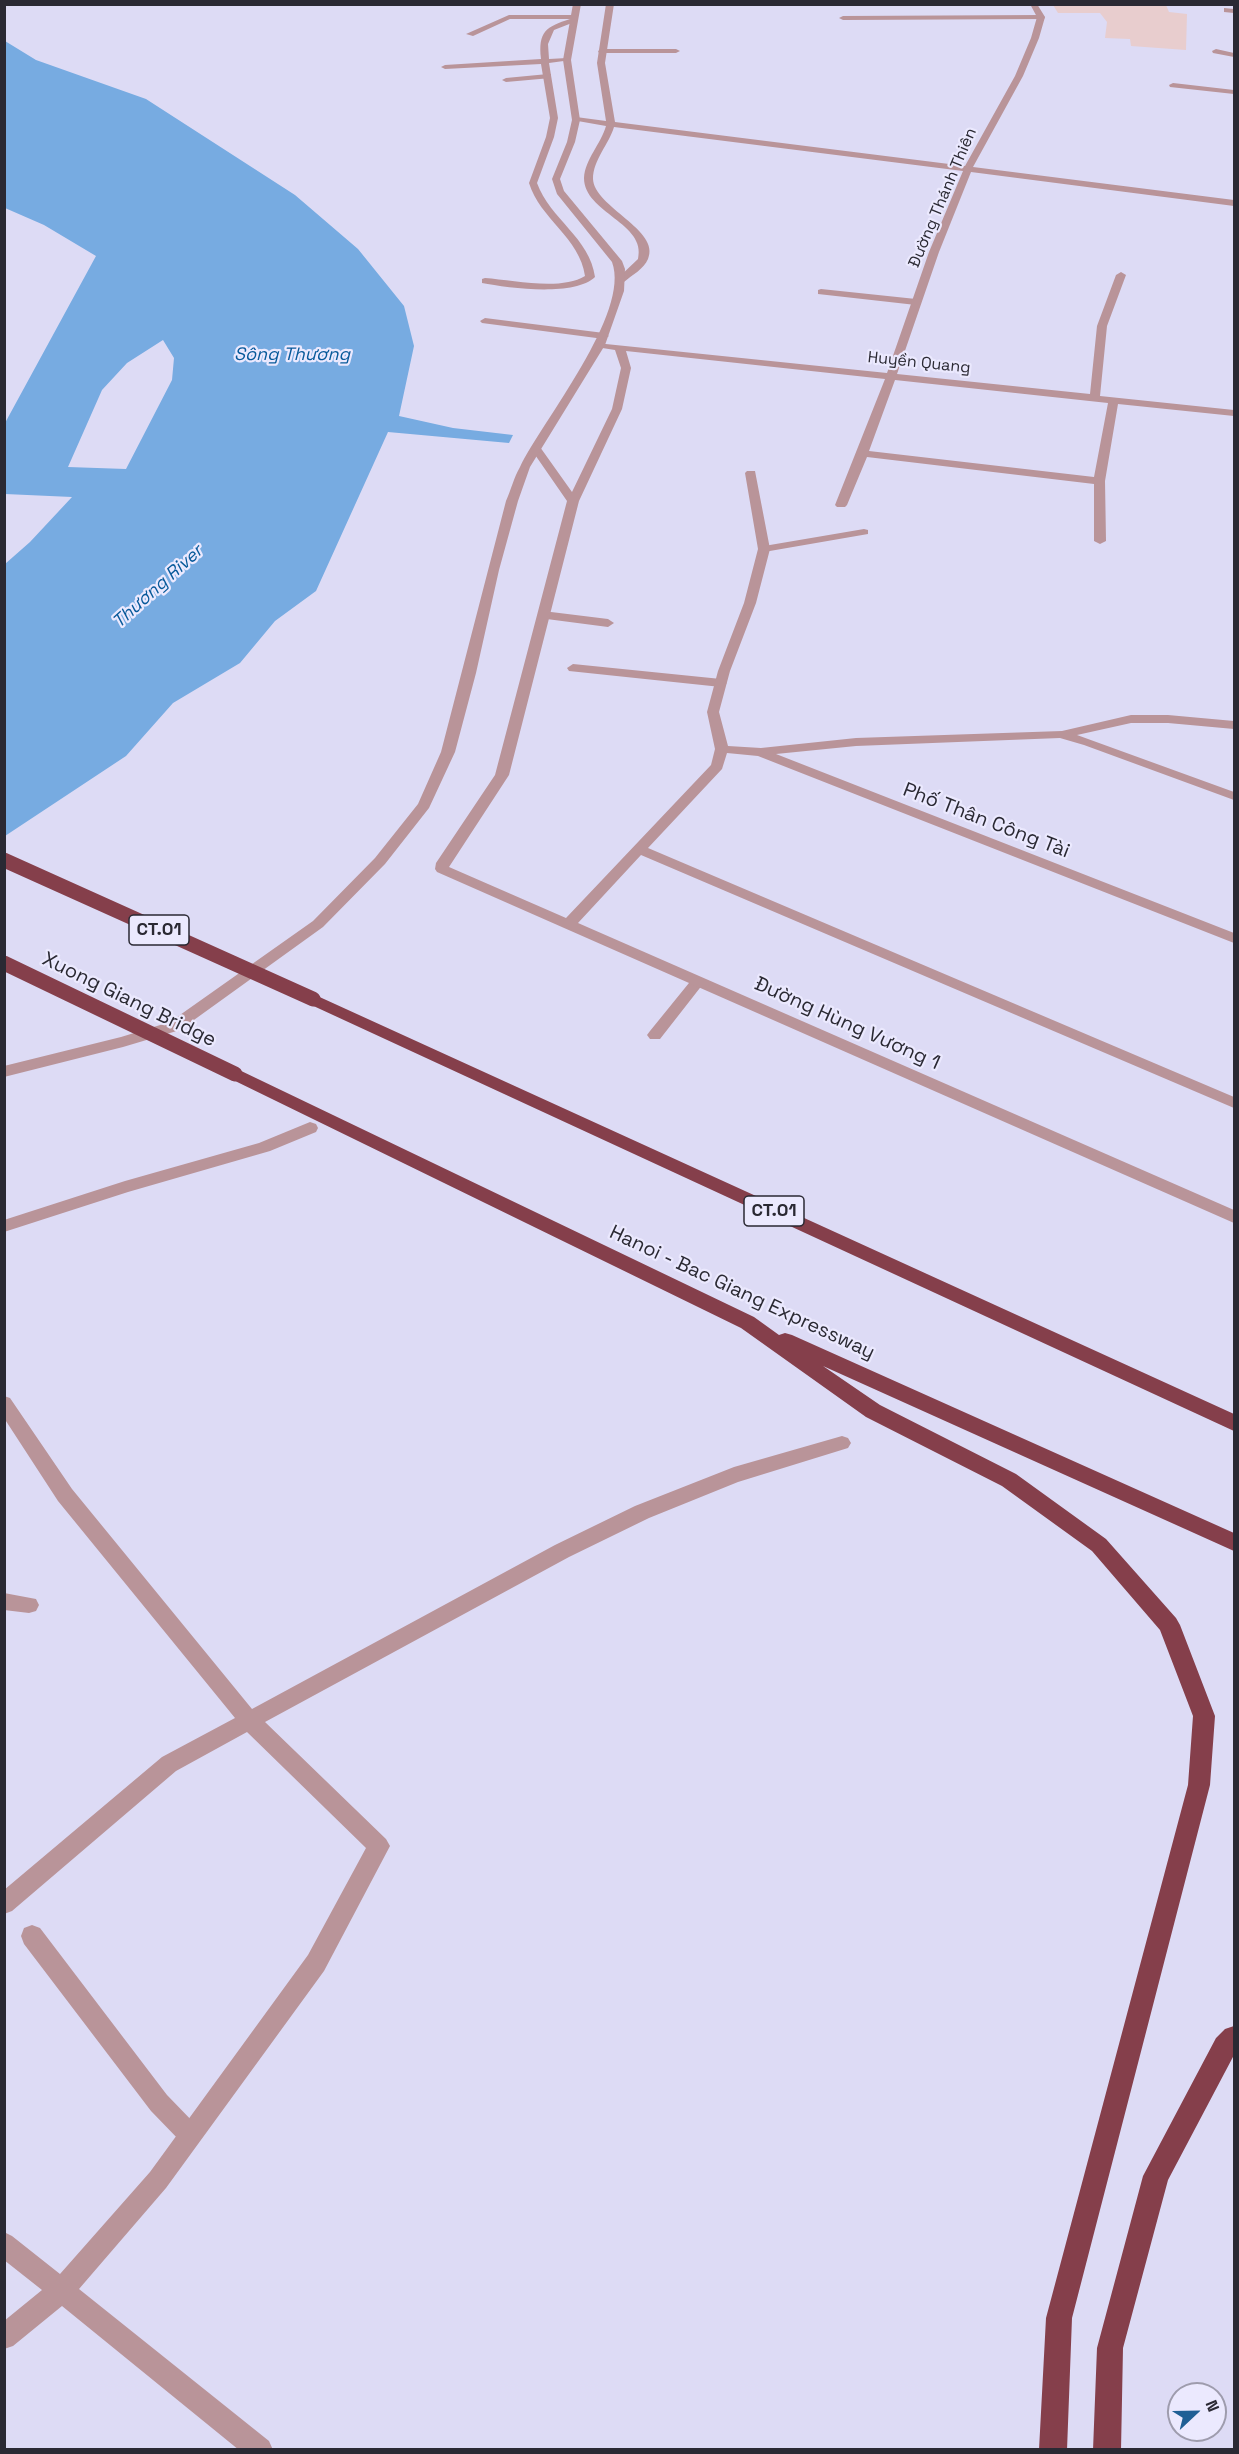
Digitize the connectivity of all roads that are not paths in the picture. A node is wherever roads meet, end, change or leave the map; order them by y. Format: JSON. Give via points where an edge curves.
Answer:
{"nodes":[{"id":1,"x":610,"y":4,"type":"edge"},
{"id":2,"x":1033,"y":4,"type":"edge"},
{"id":3,"x":945,"y":6,"type":"dead end"},
{"id":4,"x":575,"y":14,"type":"edge"},
{"id":5,"x":1041,"y":17,"type":"junction"},
{"id":6,"x":843,"y":18,"type":"dead end"},
{"id":7,"x":949,"y":18,"type":"junction"},
{"id":8,"x":470,"y":34,"type":"dead end"},
{"id":9,"x":602,"y":51,"type":"junction"},
{"id":10,"x":676,"y":51,"type":"dead end"},
{"id":11,"x":1216,"y":51,"type":"dead end"},
{"id":12,"x":1234,"y":55,"type":"edge"},
{"id":13,"x":567,"y":60,"type":"junction"},
{"id":14,"x":545,"y":61,"type":"junction"},
{"id":15,"x":445,"y":67,"type":"dead end"},
{"id":16,"x":548,"y":76,"type":"junction"},
{"id":17,"x":506,"y":80,"type":"dead end"},
{"id":18,"x":1173,"y":85,"type":"dead end"},
{"id":19,"x":1234,"y":93,"type":"edge"},
{"id":20,"x":576,"y":120,"type":"junction"},
{"id":21,"x":611,"y":125,"type":"junction"},
{"id":22,"x":968,"y":169,"type":"junction"},
{"id":23,"x":1234,"y":203,"type":"edge"},
{"id":24,"x":1121,"y":275,"type":"dead end"},
{"id":25,"x":621,"y":280,"type":"junction"},
{"id":26,"x":485,"y":281,"type":"dead end"},
{"id":27,"x":821,"y":292,"type":"dead end"},
{"id":28,"x":916,"y":302,"type":"junction"},
{"id":29,"x":485,"y":321,"type":"dead end"},
{"id":30,"x":602,"y":340,"type":"junction"},
{"id":31,"x":620,"y":348,"type":"junction"},
{"id":32,"x":891,"y":375,"type":"junction"},
{"id":33,"x":1095,"y":397,"type":"junction"},
{"id":34,"x":1114,"y":399,"type":"junction"},
{"id":35,"x":1234,"y":413,"type":"edge"},
{"id":36,"x":536,"y":448,"type":"junction"},
{"id":37,"x":865,"y":454,"type":"junction"},
{"id":38,"x":751,"y":473,"type":"dead end"},
{"id":39,"x":1099,"y":481,"type":"junction"},
{"id":40,"x":573,"y":501,"type":"junction"},
{"id":41,"x":841,"y":505,"type":"dead end"},
{"id":42,"x":864,"y":532,"type":"dead end"},
{"id":43,"x":1100,"y":541,"type":"dead end"},
{"id":44,"x":764,"y":549,"type":"junction"},
{"id":45,"x":543,"y":615,"type":"junction"},
{"id":46,"x":608,"y":623,"type":"dead end"},
{"id":47,"x":573,"y":668,"type":"dead end"},
{"id":48,"x":721,"y":682,"type":"junction"},
{"id":49,"x":1234,"y":725,"type":"edge"},
{"id":50,"x":1060,"y":734,"type":"junction"},
{"id":51,"x":722,"y":749,"type":"junction"},
{"id":52,"x":761,"y":752,"type":"junction"},
{"id":53,"x":1234,"y":796,"type":"edge"},
{"id":54,"x":639,"y":849,"type":"junction"},
{"id":55,"x":4,"y":860,"type":"edge"},
{"id":56,"x":568,"y":925,"type":"junction"},
{"id":57,"x":1234,"y":938,"type":"edge"},
{"id":58,"x":4,"y":963,"type":"edge"},
{"id":59,"x":698,"y":981,"type":"junction"},
{"id":60,"x":655,"y":1035,"type":"dead end"},
{"id":61,"x":4,"y":1072,"type":"edge"},
{"id":62,"x":235,"y":1074,"type":"joint"},
{"id":63,"x":1234,"y":1103,"type":"edge"},
{"id":64,"x":310,"y":1128,"type":"dead end"},
{"id":65,"x":1234,"y":1217,"type":"edge"},
{"id":66,"x":4,"y":1226,"type":"edge"},
{"id":67,"x":747,"y":1322,"type":"junction"},
{"id":68,"x":4,"y":1403,"type":"edge"},
{"id":69,"x":1234,"y":1422,"type":"edge"},
{"id":70,"x":842,"y":1443,"type":"dead end"},
{"id":71,"x":1234,"y":1542,"type":"edge"},
{"id":72,"x":4,"y":1601,"type":"edge"},
{"id":73,"x":30,"y":1605,"type":"dead end"},
{"id":74,"x":249,"y":1720,"type":"junction"},
{"id":75,"x":4,"y":1904,"type":"edge"},
{"id":76,"x":32,"y":1936,"type":"dead end"},
{"id":77,"x":1234,"y":2038,"type":"edge"},
{"id":78,"x":190,"y":2135,"type":"junction"},
{"id":79,"x":4,"y":2244,"type":"edge"},
{"id":80,"x":62,"y":2290,"type":"junction"},
{"id":81,"x":4,"y":2337,"type":"edge"},
{"id":82,"x":260,"y":2450,"type":"edge"},
{"id":83,"x":1053,"y":2450,"type":"edge"},
{"id":84,"x":1107,"y":2450,"type":"edge"}],
"edges":[{"from":1,"to":9,"type":"street"},
{"from":2,"to":5,"type":"street"},
{"from":3,"to":7,"type":"street"},
{"from":4,"to":8,"type":"street","via":[[510,17]]},
{"from":4,"to":13,"type":"street"},
{"from":4,"to":14,"type":"street","via":[[548,30]]},
{"from":5,"to":7,"type":"street"},
{"from":5,"to":22,"type":"street","name":"Đường Thánh Thiên","via":[[1030,55]]},
{"from":6,"to":7,"type":"street"},
{"from":9,"to":10,"type":"street"},
{"from":9,"to":21,"type":"street"},
{"from":11,"to":12,"type":"street"},
{"from":13,"to":14,"type":"street"},
{"from":13,"to":20,"type":"street"},
{"from":14,"to":15,"type":"street"},
{"from":14,"to":16,"type":"street"},
{"from":16,"to":17,"type":"street"},
{"from":16,"to":26,"type":"street","via":[[555,121],[534,177],[534,191],[586,255],[590,277],[571,285]]},
{"from":18,"to":19,"type":"street"},
{"from":20,"to":21,"type":"street"},
{"from":20,"to":25,"type":"street","via":[[557,184],[617,261]]},
{"from":21,"to":22,"type":"street"},
{"from":21,"to":25,"type":"street","via":[[593,161],[589,184],[645,251],[643,260]]},
{"from":22,"to":23,"type":"street"},
{"from":22,"to":28,"type":"street","name":"Đường Thánh Thiên"},
{"from":24,"to":33,"type":"street","via":[[1102,326]]},
{"from":25,"to":30,"type":"street"},
{"from":27,"to":28,"type":"street"},
{"from":28,"to":32,"type":"street","name":"Đường Thánh Thiên"},
{"from":29,"to":30,"type":"street","name":"Huyền Quang"},
{"from":30,"to":31,"type":"street","name":"Huyền Quang"},
{"from":30,"to":36,"type":"street"},
{"from":31,"to":32,"type":"street","name":"Huyền Quang"},
{"from":31,"to":40,"type":"street","via":[[626,368],[616,409]]},
{"from":32,"to":33,"type":"street","name":"Huyền Quang"},
{"from":32,"to":37,"type":"street","name":"Đường Thánh Thiên"},
{"from":33,"to":34,"type":"street","name":"Huyền Quang"},
{"from":34,"to":35,"type":"street","name":"Huyền Quang"},
{"from":34,"to":39,"type":"street"},
{"from":36,"to":40,"type":"street"},
{"from":36,"to":61,"type":"street","via":[[525,467],[501,542],[448,752],[424,805],[380,861],[318,924],[176,1026]]},
{"from":37,"to":39,"type":"street"},
{"from":37,"to":41,"type":"street","name":"Đường Thánh Thiên"},
{"from":38,"to":44,"type":"street"},
{"from":39,"to":43,"type":"street"},
{"from":40,"to":45,"type":"street"},
{"from":42,"to":44,"type":"street"},
{"from":44,"to":48,"type":"street","via":[[750,603]]},
{"from":45,"to":46,"type":"street"},
{"from":45,"to":56,"type":"street","name":"Đường Hùng Vương 1","via":[[502,775],[442,869]]},
{"from":47,"to":48,"type":"street"},
{"from":48,"to":51,"type":"street","via":[[712,712]]},
{"from":49,"to":50,"type":"street","via":[[1131,719]]},
{"from":50,"to":52,"type":"street","via":[[856,742]]},
{"from":50,"to":53,"type":"street"},
{"from":51,"to":52,"type":"street","name":"Phố Thân Công Tài"},
{"from":51,"to":54,"type":"street","via":[[717,766]]},
{"from":52,"to":57,"type":"street","name":"Phố Thân Công Tài"},
{"from":54,"to":56,"type":"street"},
{"from":54,"to":63,"type":"street"},
{"from":55,"to":69,"type":"highway","number":"CT.01","bridge":true},
{"from":56,"to":59,"type":"street","name":"Đường Hùng Vương 1"},
{"from":58,"to":62,"type":"highway","name":"Xuong Giang Bridge","bridge":true},
{"from":59,"to":60,"type":"street"},
{"from":59,"to":65,"type":"street","name":"Đường Hùng Vương 1"},
{"from":62,"to":67,"type":"highway","name":"Hanoi - Bac Giang Expressway"},
{"from":64,"to":66,"type":"street","via":[[264,1147]]},
{"from":67,"to":71,"type":"highway","name":"Hanoi - Bac Giang Expressway"},
{"from":67,"to":83,"type":"highway","via":[[873,1412],[1009,1480],[1099,1545],[1169,1625],[1204,1716],[1199,1785],[1059,2318]]},
{"from":68,"to":74,"type":"street","via":[[65,1496]]},
{"from":70,"to":74,"type":"street","via":[[734,1475],[642,1512]]},
{"from":72,"to":73,"type":"street"},
{"from":74,"to":75,"type":"street","via":[[169,1764]]},
{"from":74,"to":78,"type":"street","via":[[379,1846],[316,1963]]},
{"from":76,"to":78,"type":"street","via":[[159,2103]]},
{"from":77,"to":84,"type":"highway","via":[[1225,2047],[1156,2176],[1110,2348]]},
{"from":78,"to":80,"type":"street","via":[[158,2180]]},
{"from":79,"to":80,"type":"street"},
{"from":80,"to":81,"type":"street"},
{"from":80,"to":82,"type":"street"}]}
